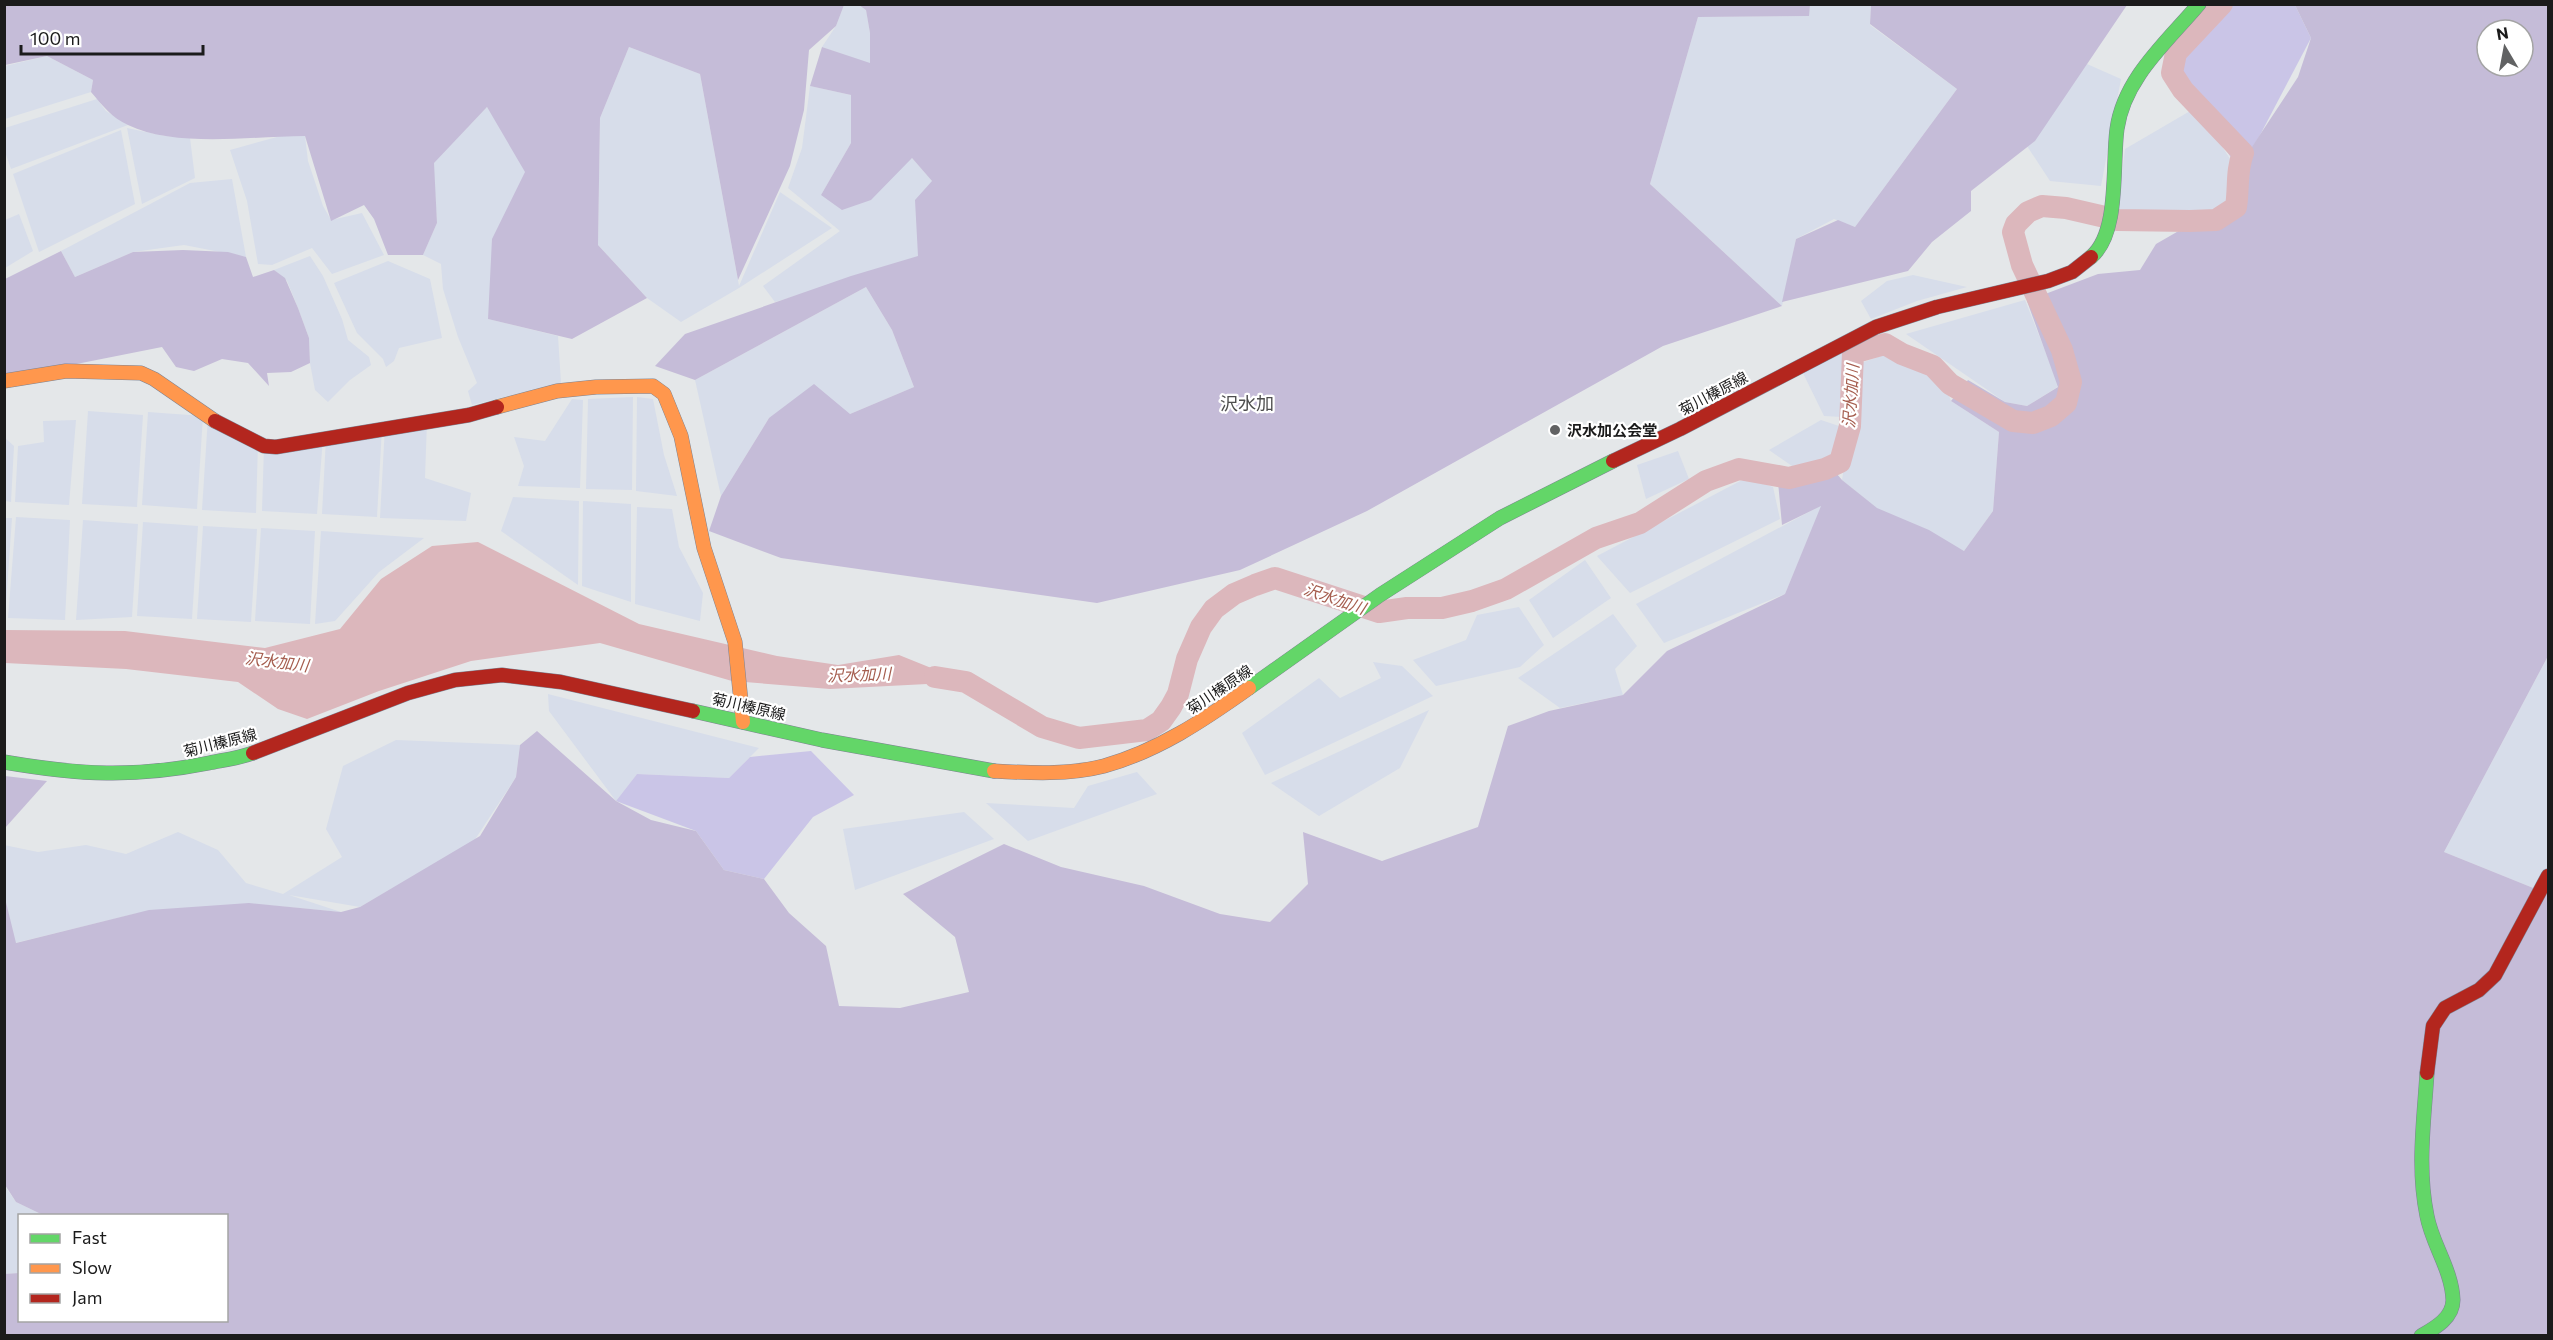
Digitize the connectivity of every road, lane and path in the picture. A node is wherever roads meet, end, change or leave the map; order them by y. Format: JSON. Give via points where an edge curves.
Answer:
{"nodes":[{"id":1,"x":2199,"y":4,"type":"edge"},
{"id":2,"x":4,"y":381,"type":"edge"},
{"id":3,"x":743,"y":719,"type":"junction"},
{"id":4,"x":4,"y":762,"type":"edge"},
{"id":5,"x":2548,"y":876,"type":"edge"},
{"id":6,"x":2421,"y":1335,"type":"edge"}],
"edges":[{"from":1,"to":3,"type":"main road","name":"菊川榛原線","via":[[2134,80],[2122,104],[2109,226],[2099,250],[2072,272],[1903,316],[1500,518],[1380,595],[1167,742],[1103,766],[1043,773],[983,771],[822,740]]},
{"from":2,"to":3,"type":"main road","via":[[66,371],[141,373],[224,427],[264,446],[276,447],[469,415],[557,391],[653,386],[664,394],[681,436],[704,548],[735,643]]},
{"from":3,"to":4,"type":"main road","name":"菊川榛原線","via":[[561,682],[502,675],[455,680],[408,693],[247,755],[174,770],[121,775],[60,772]]},
{"from":5,"to":6,"type":"main road","via":[[2495,975],[2479,990],[2445,1008],[2433,1026],[2428,1047],[2420,1171],[2427,1218],[2453,1301],[2449,1314],[2439,1325]]}]}
